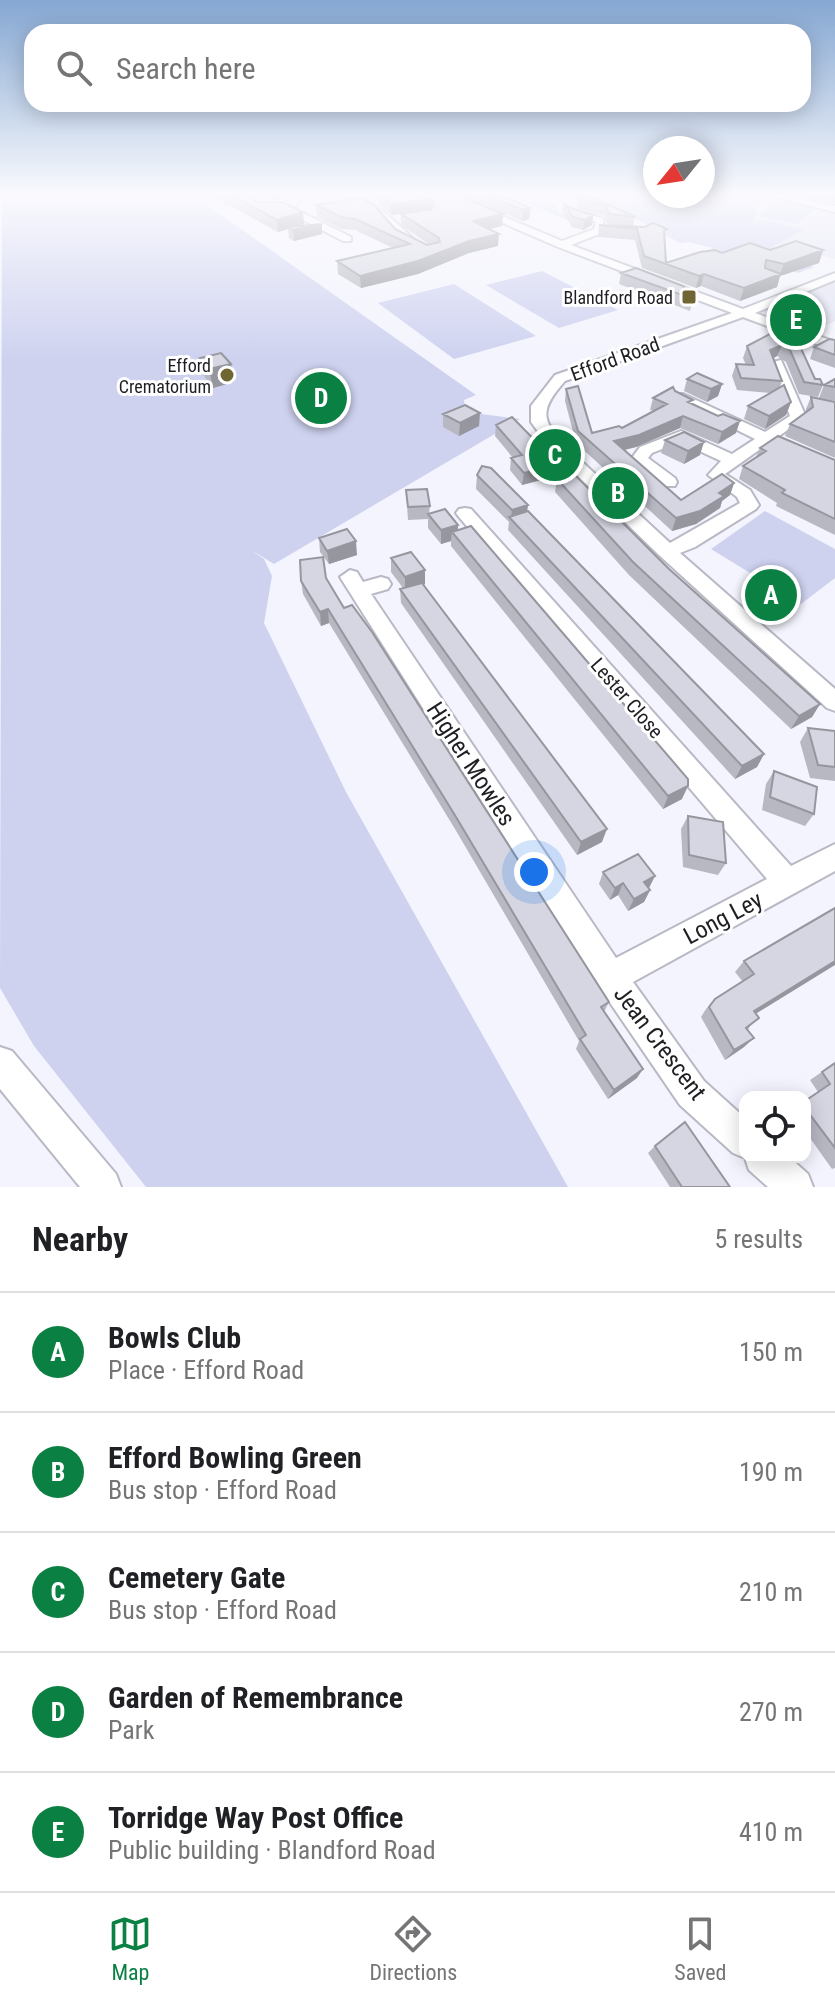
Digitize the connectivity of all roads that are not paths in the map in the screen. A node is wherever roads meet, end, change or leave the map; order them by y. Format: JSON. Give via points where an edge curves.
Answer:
{"nodes":[{"id":1,"x":571,"y":248,"type":"edge"},
{"id":2,"x":835,"y":276,"type":"edge"},
{"id":3,"x":779,"y":281,"type":"edge"},
{"id":4,"x":801,"y":289,"type":"junction"},
{"id":5,"x":743,"y":313,"type":"junction"},
{"id":6,"x":835,"y":347,"type":"edge"},
{"id":7,"x":776,"y":363,"type":"edge"},
{"id":8,"x":678,"y":397,"type":"edge"},
{"id":9,"x":768,"y":439,"type":"junction"},
{"id":10,"x":791,"y":448,"type":"edge"},
{"id":11,"x":733,"y":461,"type":"junction"},
{"id":12,"x":669,"y":482,"type":"dead end"},
{"id":13,"x":465,"y":513,"type":"dead end"},
{"id":14,"x":666,"y":551,"type":"junction"},
{"id":15,"x":363,"y":584,"type":"dead end"},
{"id":16,"x":835,"y":702,"type":"edge"},
{"id":17,"x":835,"y":857,"type":"edge"},
{"id":18,"x":789,"y":884,"type":"junction"},
{"id":19,"x":611,"y":977,"type":"junction"},
{"id":20,"x":0,"y":1063,"type":"edge"},
{"id":21,"x":739,"y":1136,"type":"edge"},
{"id":22,"x":769,"y":1163,"type":"edge"},
{"id":23,"x":97,"y":1184,"type":"edge"},
{"id":24,"x":795,"y":1187,"type":"edge"}],
"edges":[{"from":1,"to":5,"type":"street"},
{"from":2,"to":4,"type":"street","name":"Efford Road"},
{"from":3,"to":4,"type":"street"},
{"from":4,"to":5,"type":"street","name":"Efford Road"},
{"from":5,"to":6,"type":"street"},
{"from":5,"to":14,"type":"street","name":"Efford Road","via":[[560,378],[541,398],[537,413],[542,432]]},
{"from":7,"to":9,"type":"street","via":[[800,401],[798,417]]},
{"from":8,"to":9,"type":"street"},
{"from":9,"to":10,"type":"street"},
{"from":9,"to":11,"type":"street"},
{"from":11,"to":12,"type":"street","via":[[681,436],[646,450],[639,459]]},
{"from":11,"to":14,"type":"street","via":[[716,475],[744,494],[750,505]]},
{"from":13,"to":18,"type":"street","name":"Lester Close"},
{"from":14,"to":16,"type":"street","name":"Efford Road"},
{"from":15,"to":19,"type":"street","name":"Higher Mowles"},
{"from":17,"to":18,"type":"street","name":"Long Ley"},
{"from":18,"to":19,"type":"street","name":"Long Ley"},
{"from":19,"to":21,"type":"street","name":"Jean Crescent","via":[[692,1093]]},
{"from":20,"to":23,"type":"street"},
{"from":22,"to":24,"type":"street"}]}
